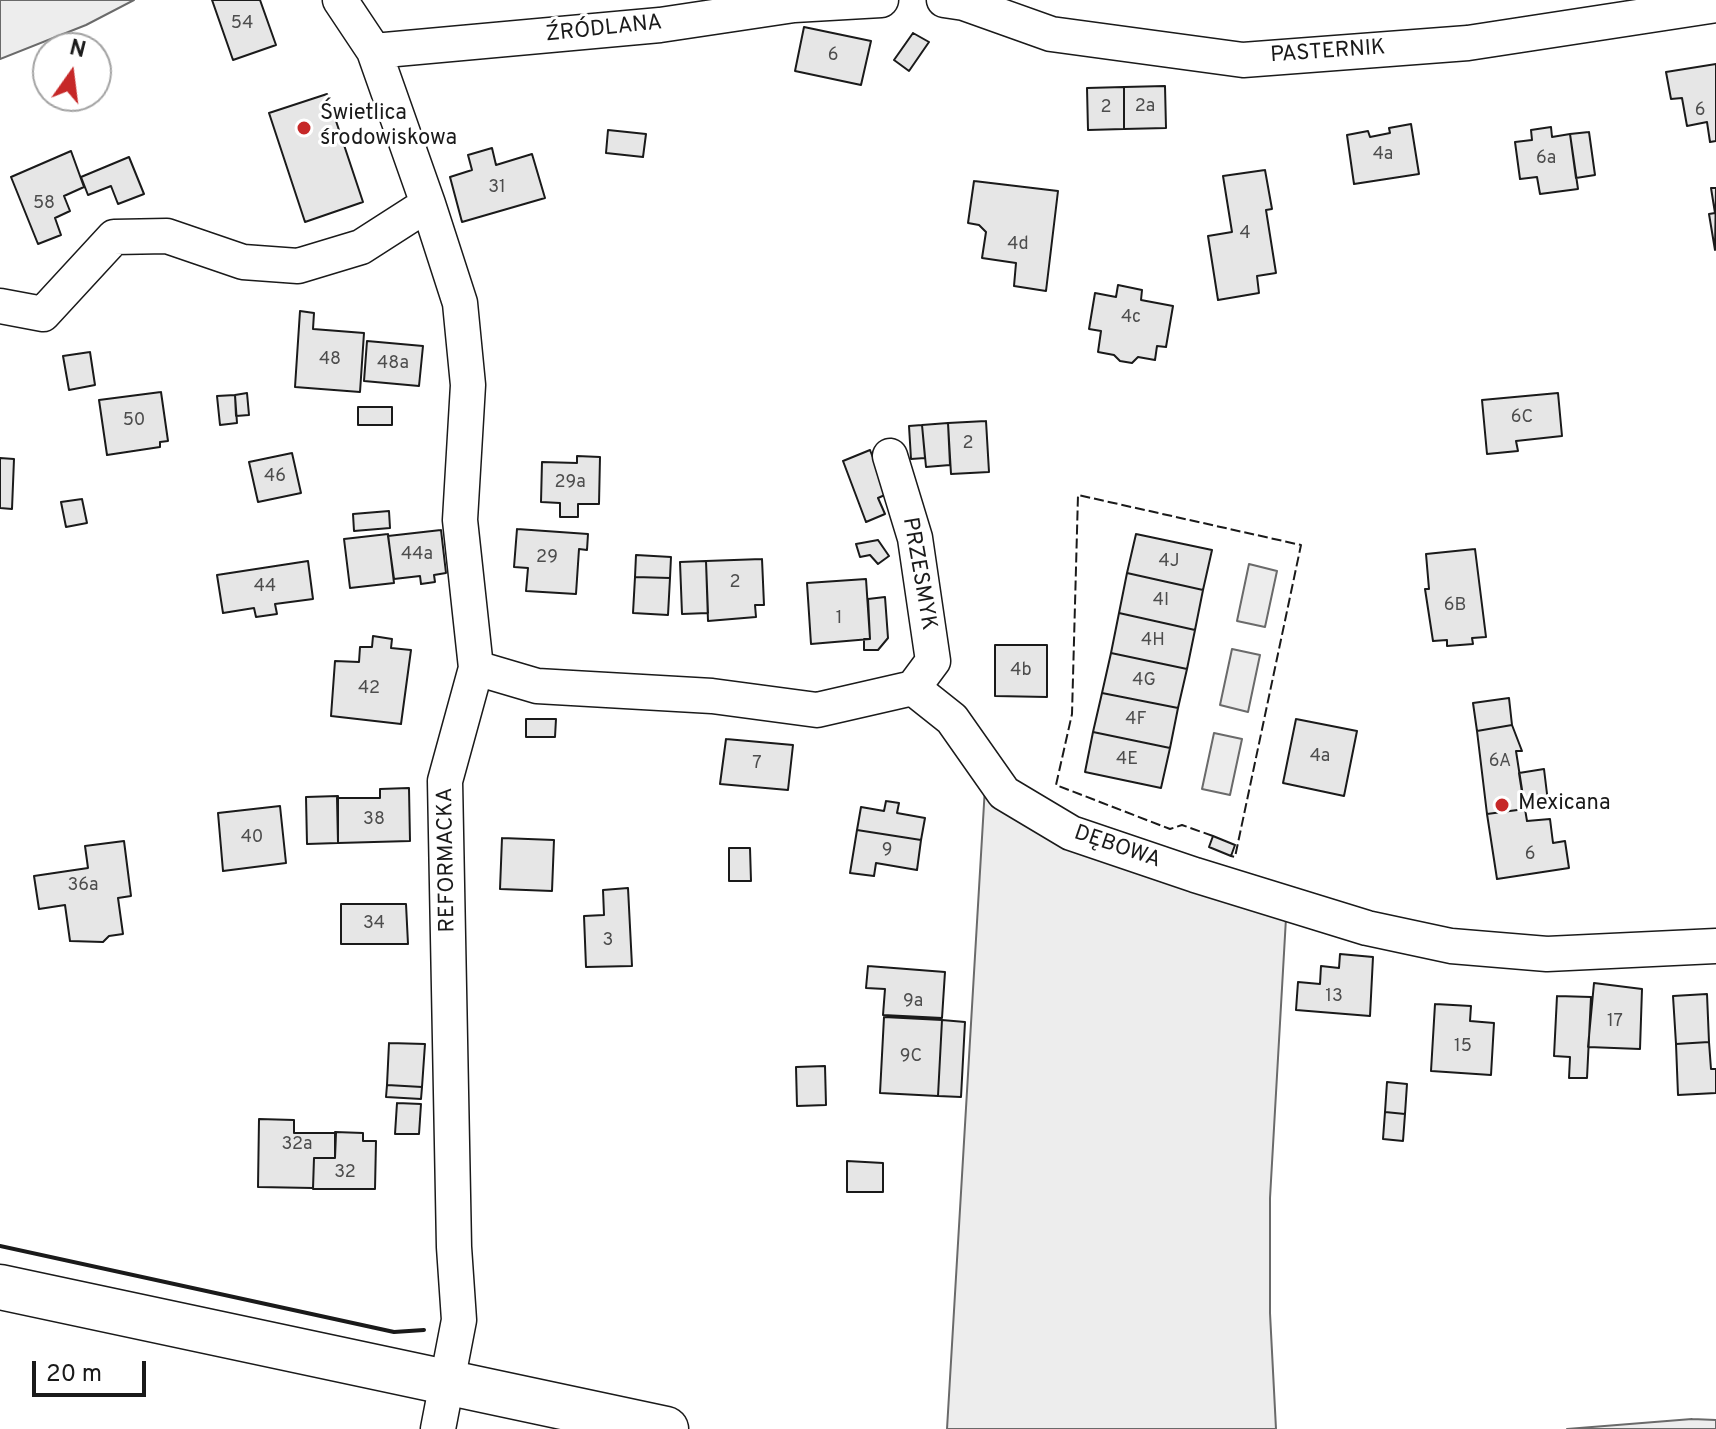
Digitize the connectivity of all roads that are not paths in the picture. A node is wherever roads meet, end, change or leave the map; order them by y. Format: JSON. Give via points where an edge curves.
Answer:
{"nodes":[{"id":1,"x":340,"y":0,"type":"edge"},
{"id":2,"x":881,"y":0,"type":"edge"},
{"id":3,"x":944,"y":0,"type":"edge"},
{"id":4,"x":1716,"y":5,"type":"edge"},
{"id":5,"x":374,"y":51,"type":"junction"},
{"id":6,"x":428,"y":204,"type":"junction"},
{"id":7,"x":0,"y":306,"type":"edge"},
{"id":8,"x":890,"y":456,"type":"dead end"},
{"id":9,"x":476,"y":668,"type":"junction"},
{"id":10,"x":913,"y":688,"type":"junction"},
{"id":11,"x":1716,"y":946,"type":"edge"},
{"id":12,"x":0,"y":1287,"type":"edge"},
{"id":13,"x":449,"y":1383,"type":"junction"},
{"id":14,"x":438,"y":1429,"type":"edge"},
{"id":15,"x":666,"y":1429,"type":"edge"}],
"edges":[{"from":1,"to":5,"type":"street","name":"REFORMACKA"},
{"from":2,"to":5,"type":"street","name":"ŹRÓDLANA"},
{"from":3,"to":4,"type":"street","name":"PASTERNIK","via":[[1051,34],[1243,60],[1468,43]]},
{"from":5,"to":6,"type":"street","name":"REFORMACKA"},
{"from":6,"to":7,"type":"street","via":[[361,247],[298,266],[243,262],[167,236],[114,237],[43,314]]},
{"from":6,"to":9,"type":"street","name":"REFORMACKA","via":[[460,303],[468,385],[460,520]]},
{"from":8,"to":10,"type":"street","name":"PRZESMYK","via":[[915,538],[933,661]]},
{"from":9,"to":10,"type":"street","via":[[537,686],[712,696],[817,710]]},
{"from":9,"to":13,"type":"street","name":"REFORMACKA","via":[[445,781],[459,1320]]},
{"from":10,"to":11,"type":"street","name":"DĘBOWA","via":[[952,719],[1004,793],[1071,833],[1195,875],[1367,928],[1451,946],[1547,954]]},
{"from":12,"to":13,"type":"main road"},
{"from":13,"to":14,"type":"street","name":"REFORMACKA"},
{"from":13,"to":15,"type":"main road"}]}
